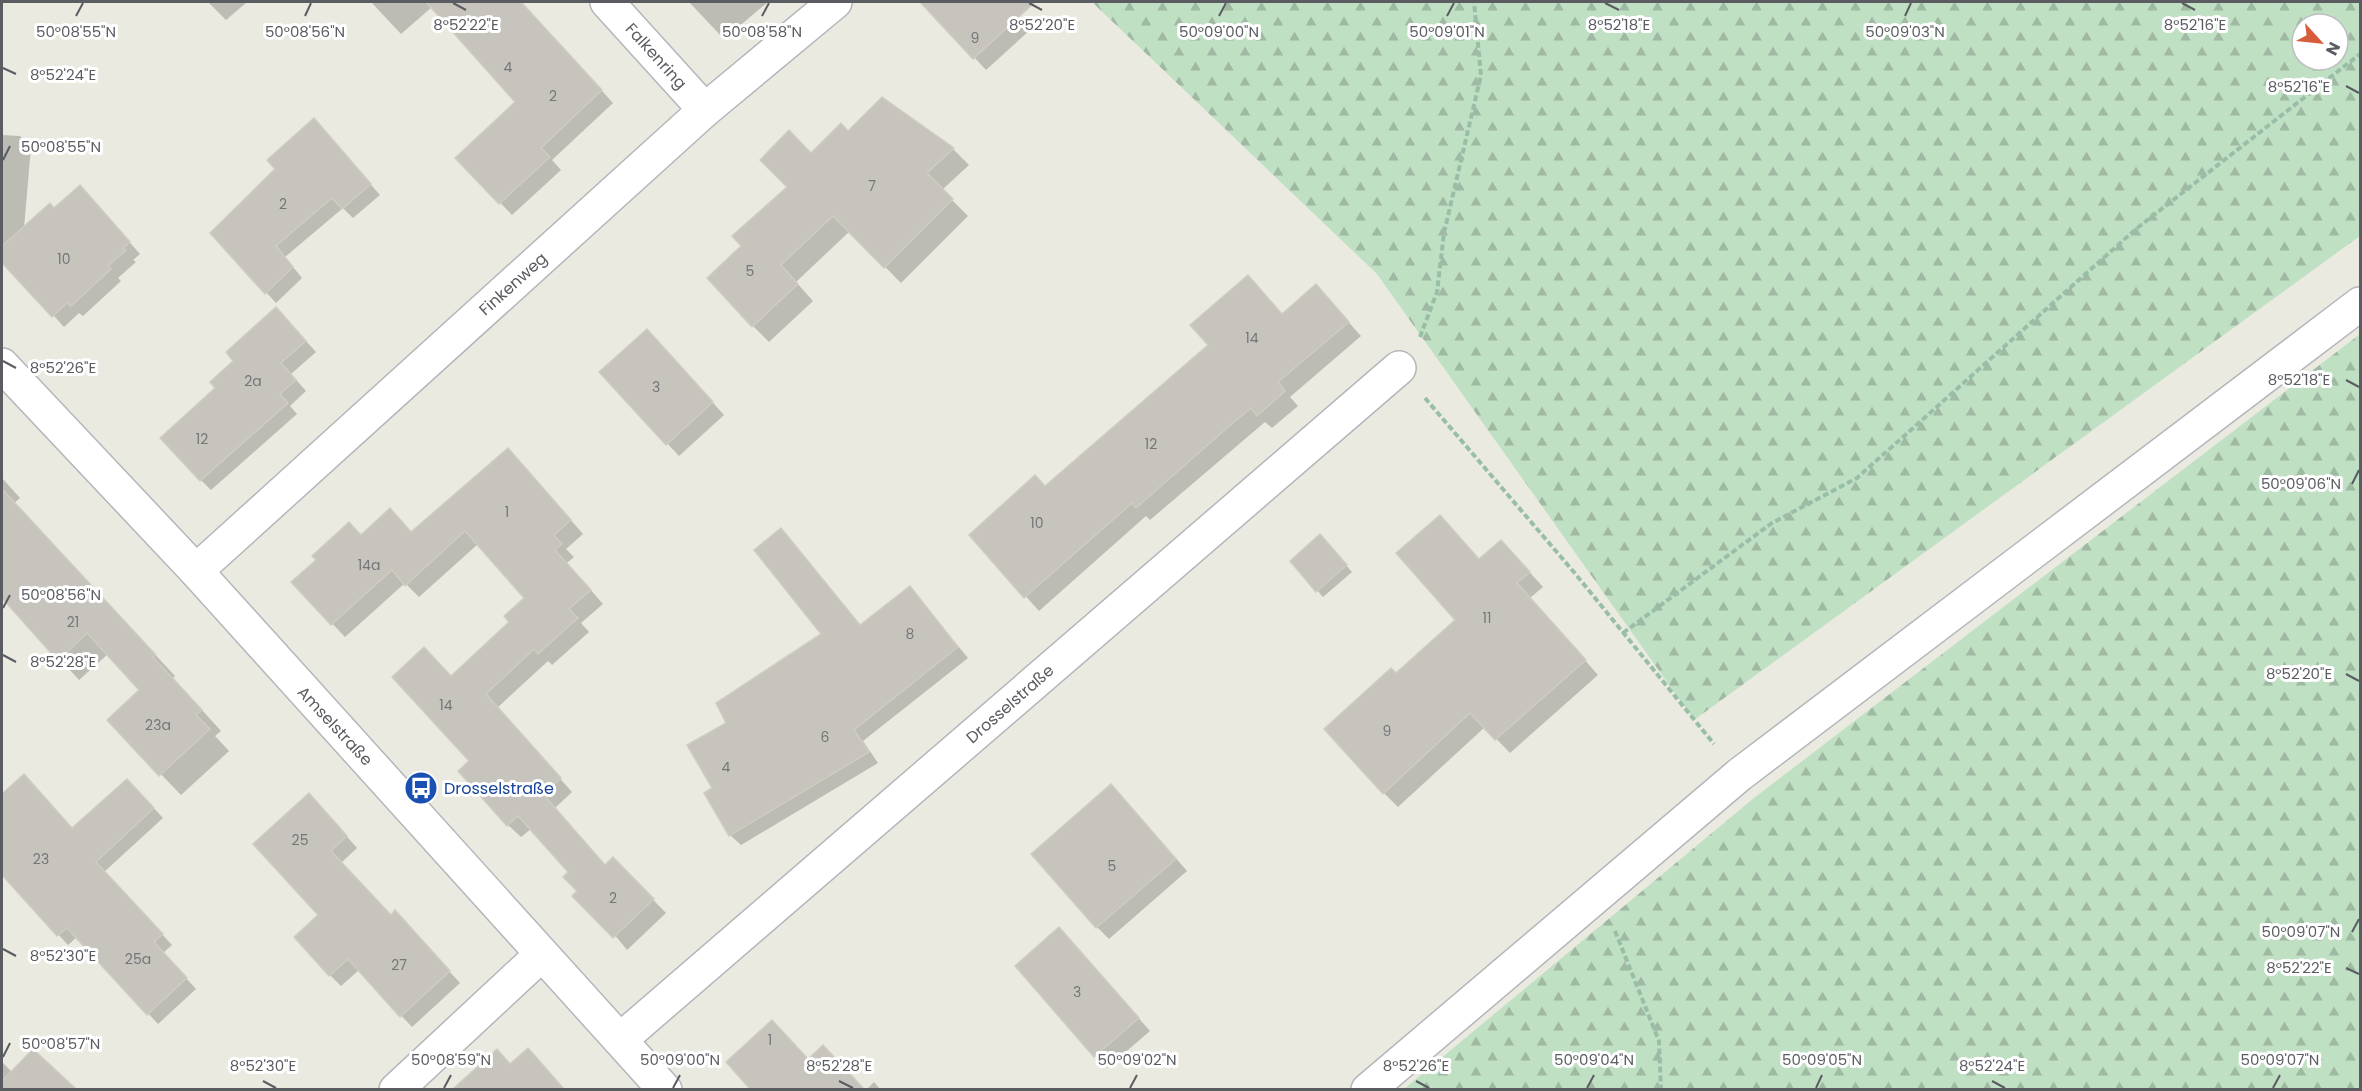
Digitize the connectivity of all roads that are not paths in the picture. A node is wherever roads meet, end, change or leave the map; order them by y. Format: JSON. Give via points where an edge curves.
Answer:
{"nodes":[{"id":1,"x":607,"y":2,"type":"edge"},
{"id":2,"x":835,"y":2,"type":"edge"},
{"id":3,"x":705,"y":110,"type":"junction"},
{"id":4,"x":2361,"y":304,"type":"edge"},
{"id":5,"x":2,"y":365,"type":"edge"},
{"id":6,"x":1399,"y":368,"type":"road end"},
{"id":7,"x":196,"y":571,"type":"junction"},
{"id":8,"x":541,"y":955,"type":"junction"},
{"id":9,"x":620,"y":1040,"type":"junction"},
{"id":10,"x":396,"y":1089,"type":"edge"},
{"id":11,"x":665,"y":1089,"type":"edge"},
{"id":12,"x":1368,"y":1089,"type":"edge"}],
"edges":[{"from":1,"to":3,"type":"street","name":"Falkenring"},
{"from":2,"to":3,"type":"street","name":"Finkenweg"},
{"from":3,"to":7,"type":"street","name":"Finkenweg"},
{"from":4,"to":12,"type":"street","via":[[1739,775]]},
{"from":5,"to":7,"type":"street","name":"Amselstraße"},
{"from":6,"to":9,"type":"street","name":"Drosselstraße"},
{"from":7,"to":8,"type":"street","name":"Amselstraße"},
{"from":8,"to":9,"type":"street","name":"Amselstraße"},
{"from":8,"to":10,"type":"street"},
{"from":9,"to":11,"type":"street","name":"Amselstraße"}]}
